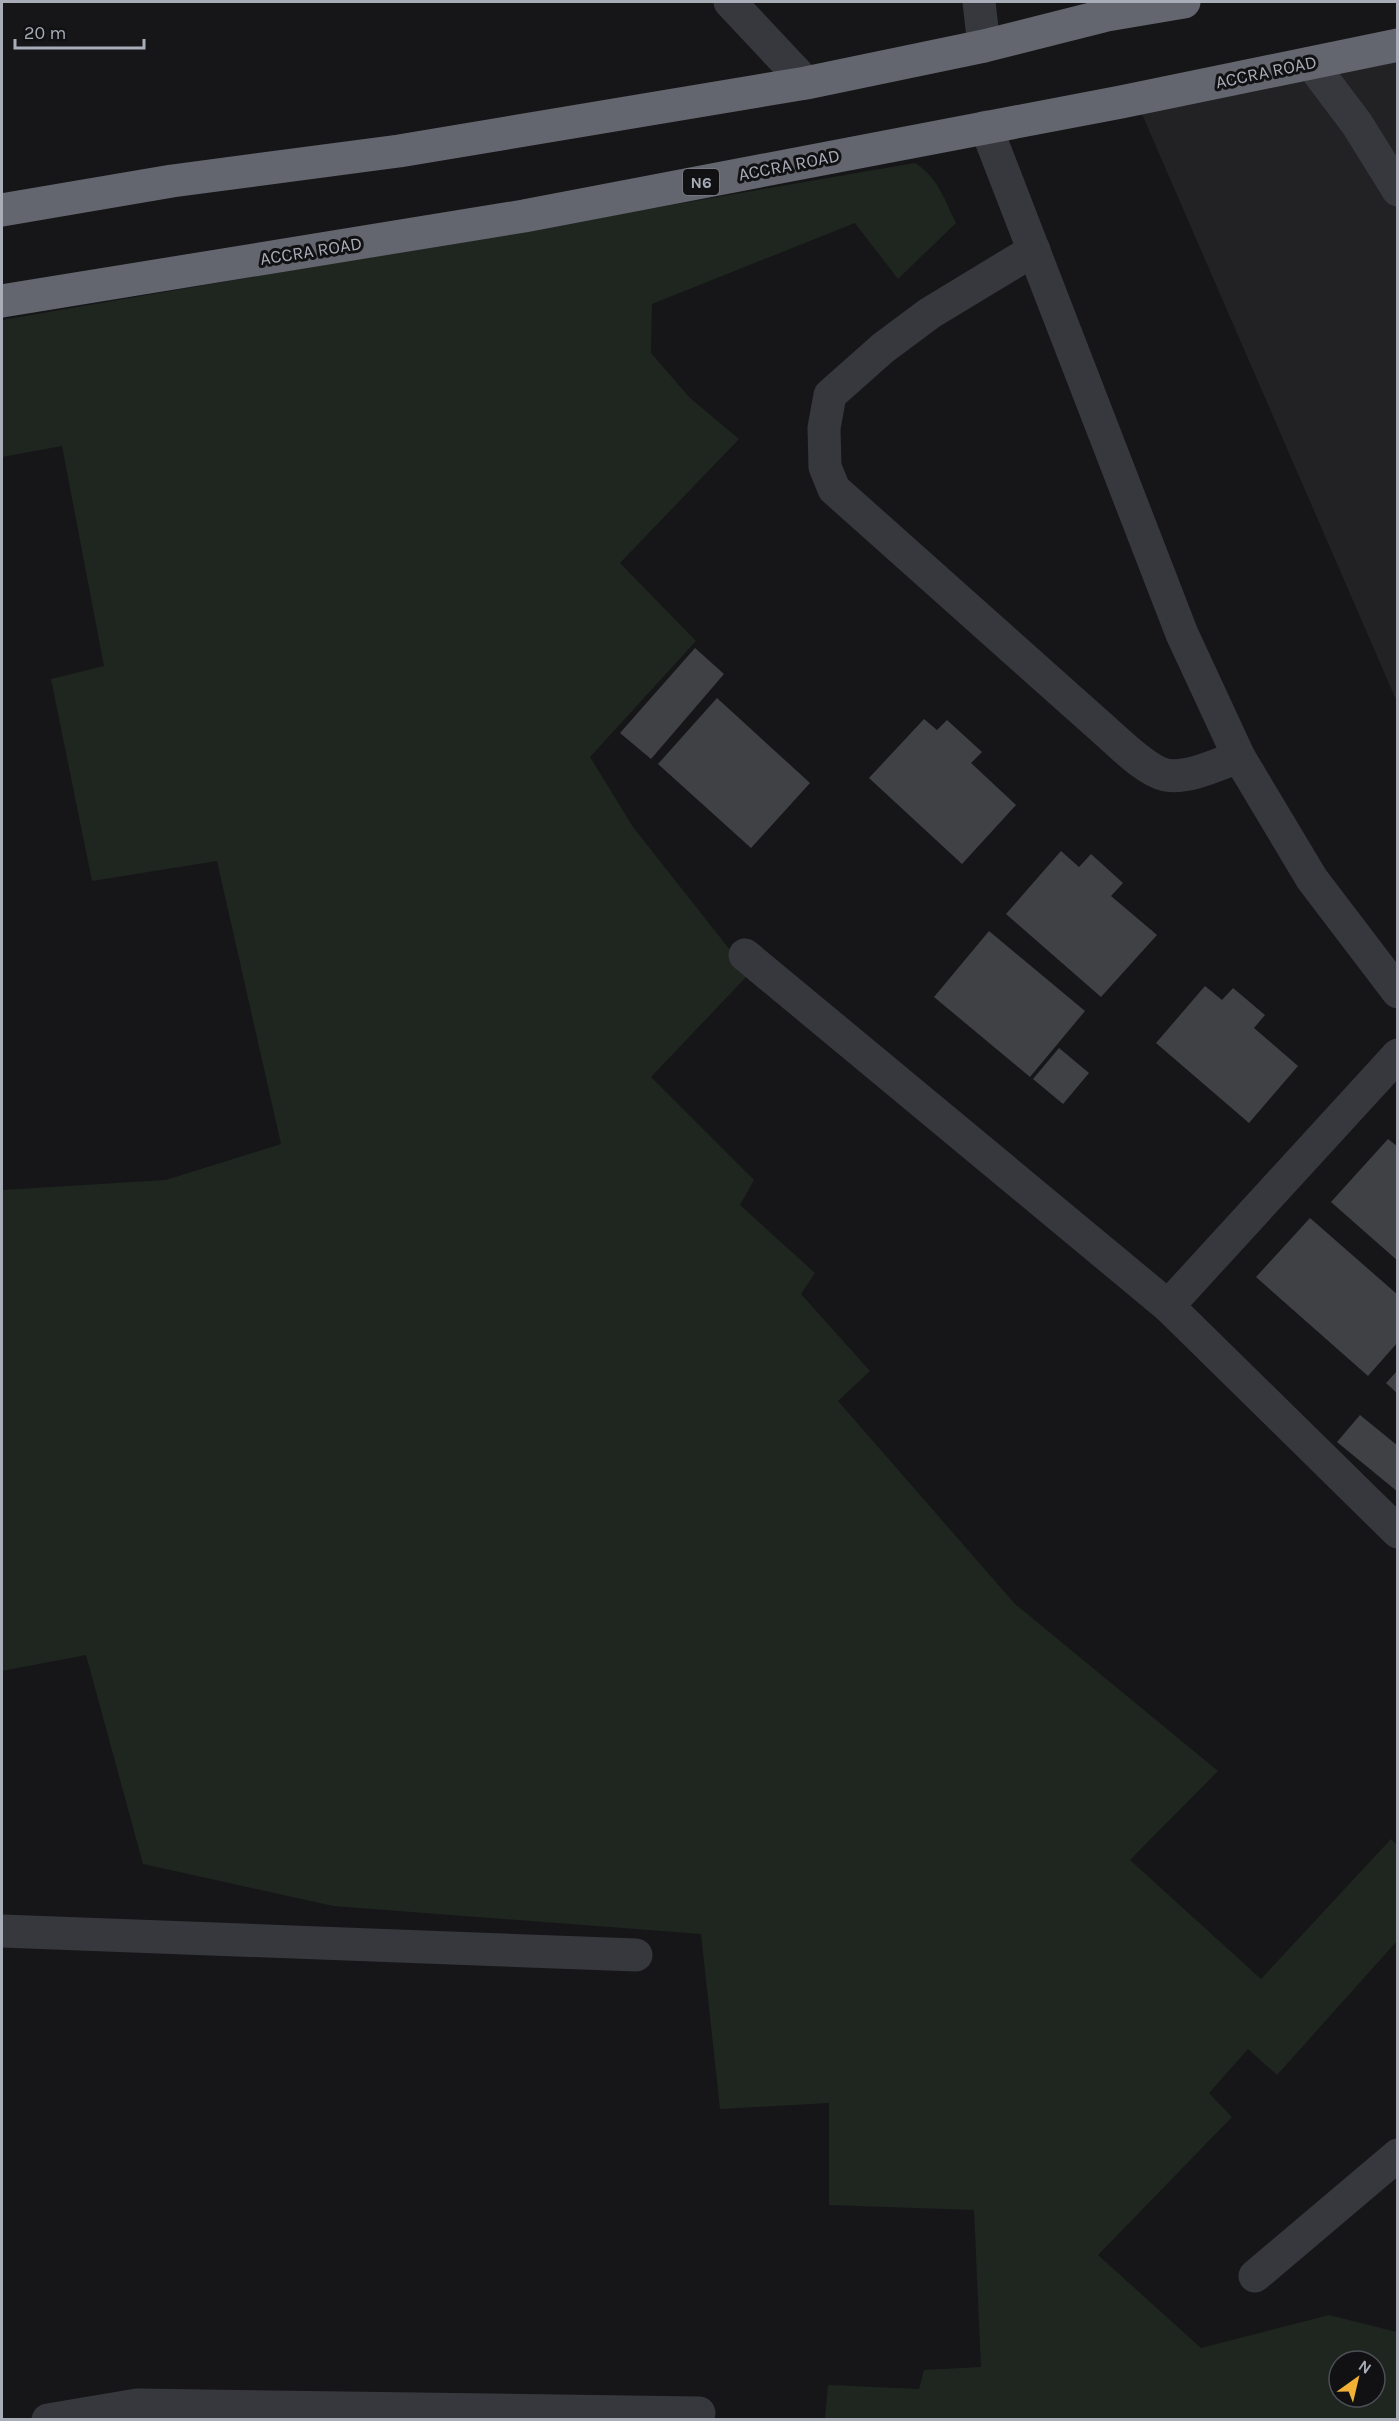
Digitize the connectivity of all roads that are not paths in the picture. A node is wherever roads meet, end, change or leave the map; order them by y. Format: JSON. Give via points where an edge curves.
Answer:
{"nodes":[{"id":1,"x":730,"y":2,"type":"edge"},
{"id":2,"x":979,"y":2,"type":"edge"},
{"id":3,"x":1184,"y":2,"type":"edge"},
{"id":4,"x":1398,"y":45,"type":"edge"},
{"id":5,"x":984,"y":46,"type":"junction"},
{"id":6,"x":1311,"y":63,"type":"junction"},
{"id":7,"x":806,"y":83,"type":"junction"},
{"id":8,"x":986,"y":127,"type":"junction"},
{"id":9,"x":1387,"y":153,"type":"edge"},
{"id":10,"x":1398,"y":189,"type":"edge"},
{"id":11,"x":2,"y":210,"type":"edge"},
{"id":12,"x":1034,"y":250,"type":"junction"},
{"id":13,"x":2,"y":302,"type":"edge"},
{"id":14,"x":1239,"y":757,"type":"junction"},
{"id":15,"x":745,"y":955,"type":"dead end"},
{"id":16,"x":1398,"y":992,"type":"edge"},
{"id":17,"x":1398,"y":1055,"type":"edge"},
{"id":18,"x":1167,"y":1306,"type":"junction"},
{"id":19,"x":1398,"y":1532,"type":"edge"},
{"id":20,"x":2,"y":1931,"type":"edge"},
{"id":21,"x":636,"y":1956,"type":"dead end"},
{"id":22,"x":1398,"y":2155,"type":"edge"},
{"id":23,"x":1255,"y":2276,"type":"dead end"},
{"id":24,"x":143,"y":2412,"type":"edge"},
{"id":25,"x":699,"y":2413,"type":"dead end"},
{"id":26,"x":48,"y":2420,"type":"edge"}],
"edges":[{"from":1,"to":7,"type":"street"},
{"from":2,"to":5,"type":"street"},
{"from":3,"to":5,"type":"highway","via":[[1107,15]]},
{"from":4,"to":6,"type":"highway","name":"ACCRA ROAD","number":"N6"},
{"from":5,"to":7,"type":"highway"},
{"from":6,"to":8,"type":"highway","name":"ACCRA ROAD","number":"N6"},
{"from":6,"to":9,"type":"street","via":[[1358,124]]},
{"from":7,"to":11,"type":"highway","via":[[399,151],[172,181]]},
{"from":8,"to":12,"type":"street"},
{"from":8,"to":13,"type":"highway","name":"ACCRA ROAD","number":"N6","via":[[524,216]]},
{"from":9,"to":10,"type":"street"},
{"from":12,"to":14,"type":"street","via":[[1182,634]]},
{"from":12,"to":14,"type":"street","via":[[930,313],[830,395],[824,428],[825,467],[834,489],[1146,765],[1166,775],[1187,774]]},
{"from":14,"to":16,"type":"street","via":[[1312,879]]},
{"from":15,"to":18,"type":"street"},
{"from":17,"to":18,"type":"street"},
{"from":18,"to":19,"type":"street"},
{"from":20,"to":21,"type":"street"},
{"from":22,"to":23,"type":"street"},
{"from":24,"to":25,"type":"street"},
{"from":24,"to":26,"type":"street"}]}
